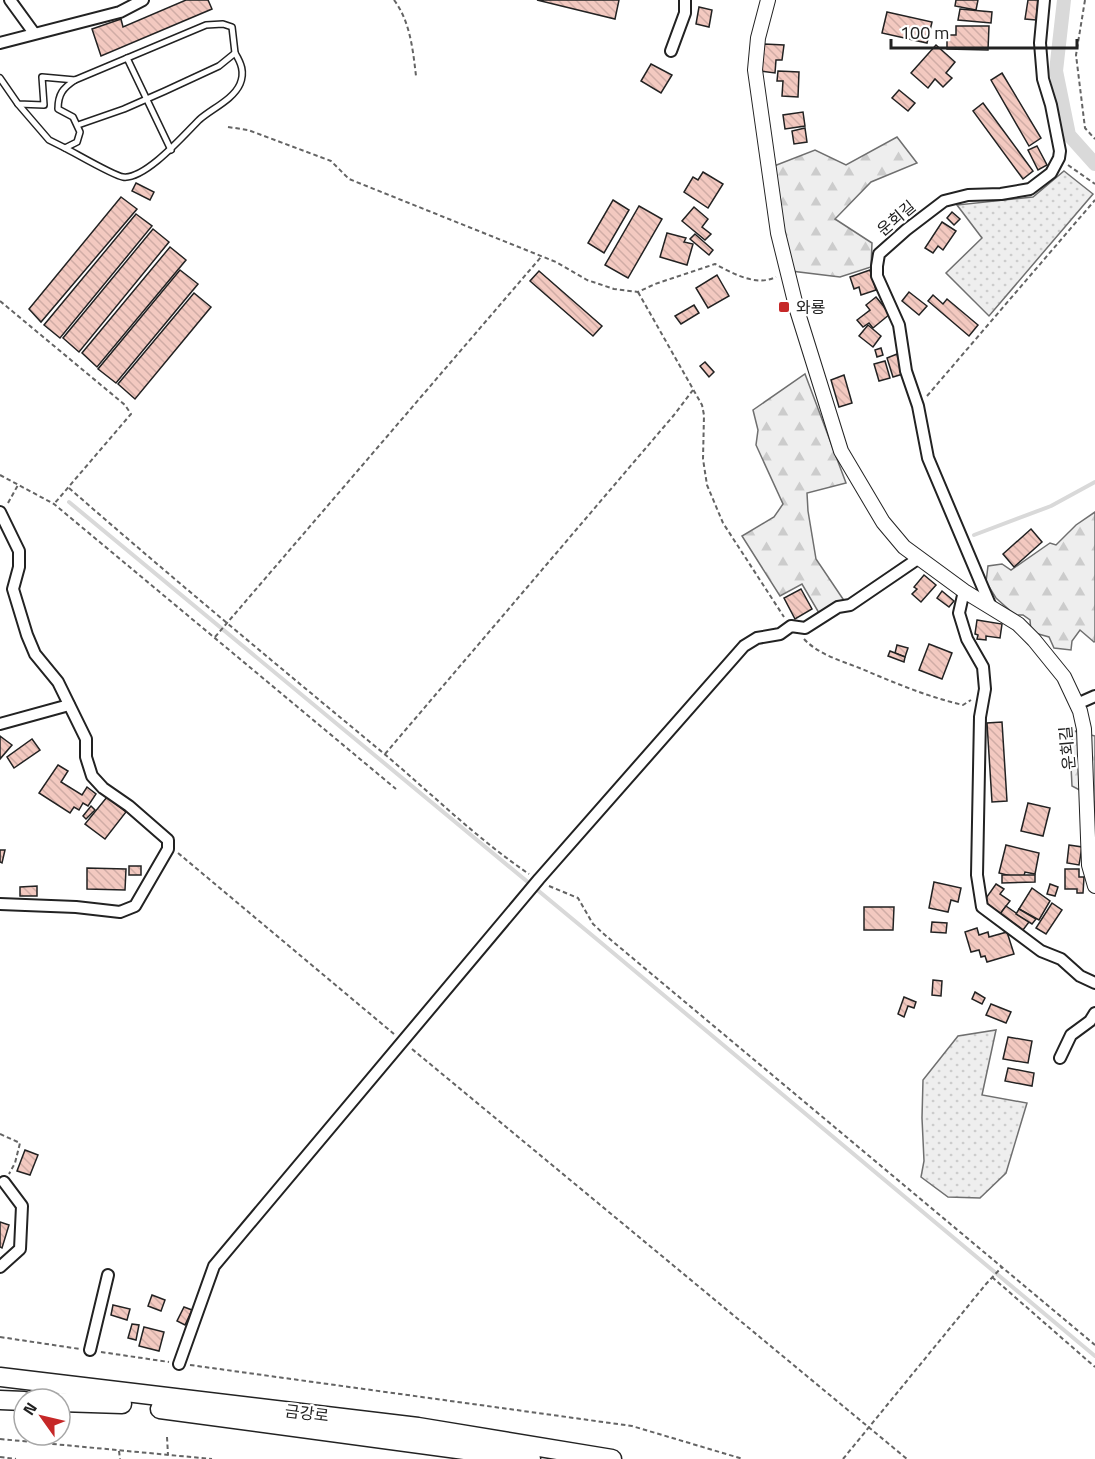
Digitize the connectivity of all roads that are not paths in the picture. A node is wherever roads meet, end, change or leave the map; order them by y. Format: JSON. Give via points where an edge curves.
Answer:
{"nodes":[{"id":1,"x":10,"y":0,"type":"edge"},
{"id":2,"x":142,"y":0,"type":"edge"},
{"id":3,"x":685,"y":0,"type":"edge"},
{"id":4,"x":768,"y":0,"type":"edge"},
{"id":5,"x":1044,"y":0,"type":"edge"},
{"id":6,"x":34,"y":33,"type":"junction"},
{"id":7,"x":0,"y":43,"type":"edge"},
{"id":8,"x":671,"y":51,"type":"dead end"},
{"id":9,"x":235,"y":53,"type":"junction"},
{"id":10,"x":127,"y":58,"type":"junction"},
{"id":11,"x":0,"y":78,"type":"edge"},
{"id":12,"x":75,"y":80,"type":"junction"},
{"id":13,"x":146,"y":99,"type":"junction"},
{"id":14,"x":18,"y":104,"type":"junction"},
{"id":15,"x":78,"y":125,"type":"junction"},
{"id":16,"x":65,"y":148,"type":"junction"},
{"id":17,"x":171,"y":150,"type":"junction"},
{"id":18,"x":1,"y":513,"type":"edge"},
{"id":19,"x":920,"y":558,"type":"junction"},
{"id":20,"x":964,"y":591,"type":"junction"},
{"id":21,"x":991,"y":607,"type":"junction"},
{"id":22,"x":1095,"y":696,"type":"edge"},
{"id":23,"x":1077,"y":704,"type":"junction"},
{"id":24,"x":69,"y":705,"type":"junction"},
{"id":25,"x":0,"y":724,"type":"edge"},
{"id":26,"x":1095,"y":886,"type":"edge"},
{"id":27,"x":0,"y":904,"type":"edge"},
{"id":28,"x":1095,"y":983,"type":"edge"},
{"id":29,"x":1095,"y":1013,"type":"edge"},
{"id":30,"x":1060,"y":1058,"type":"dead end"},
{"id":31,"x":4,"y":1182,"type":"road end"},
{"id":32,"x":0,"y":1267,"type":"edge"},
{"id":33,"x":108,"y":1275,"type":"dead end"},
{"id":34,"x":90,"y":1350,"type":"road end"},
{"id":35,"x":179,"y":1364,"type":"road end"},
{"id":36,"x":0,"y":1368,"type":"edge"},
{"id":37,"x":0,"y":1377,"type":"edge"},
{"id":38,"x":52,"y":1383,"type":"junction"},
{"id":39,"x":0,"y":1389,"type":"edge"},
{"id":40,"x":72,"y":1402,"type":"edge"},
{"id":41,"x":122,"y":1404,"type":"junction"},
{"id":42,"x":531,"y":1459,"type":"edge"},
{"id":43,"x":612,"y":1459,"type":"edge"}],
"edges":[{"from":1,"to":6,"type":"street"},
{"from":2,"to":6,"type":"street","via":[[120,12]]},
{"from":3,"to":8,"type":"street","via":[[685,13]]},
{"from":4,"to":19,"type":"street","name":"운회길","via":[[755,70],[787,272],[841,451],[883,522],[904,547]]},
{"from":5,"to":21,"type":"street","name":"운회길","via":[[1040,43],[1043,79],[1060,151],[1051,173],[1030,189],[944,201],[879,254],[877,276],[899,326],[928,458]]},
{"from":6,"to":7,"type":"street"},
{"from":9,"to":10,"type":"lane","via":[[232,27],[224,24],[206,25]]},
{"from":9,"to":13,"type":"lane","via":[[219,66]]},
{"from":9,"to":17,"type":"lane","via":[[242,65],[240,84]]},
{"from":10,"to":12,"type":"lane"},
{"from":10,"to":13,"type":"lane"},
{"from":11,"to":14,"type":"lane"},
{"from":12,"to":14,"type":"lane","via":[[42,77],[44,105]]},
{"from":12,"to":15,"type":"lane","via":[[64,87],[58,109],[73,117]]},
{"from":13,"to":15,"type":"lane"},
{"from":13,"to":17,"type":"lane"},
{"from":14,"to":16,"type":"lane","via":[[49,140]]},
{"from":15,"to":16,"type":"lane","via":[[81,132],[77,142]]},
{"from":16,"to":17,"type":"lane","via":[[122,177],[137,175]]},
{"from":18,"to":24,"type":"street","via":[[19,551],[20,567],[13,589],[27,635]]},
{"from":19,"to":20,"type":"street","name":"운회길"},
{"from":19,"to":35,"type":"street","via":[[850,605],[838,607],[805,628],[791,626],[780,634],[757,638],[744,646],[534,885],[214,1266]]},
{"from":20,"to":21,"type":"street","name":"운회길"},
{"from":20,"to":28,"type":"street","via":[[959,613],[967,639],[983,667],[985,689],[980,717],[977,874],[982,907],[1041,951],[1061,959]]},
{"from":21,"to":23,"type":"street","name":"운회길","via":[[1034,640],[1064,676]]},
{"from":22,"to":23,"type":"street"},
{"from":23,"to":26,"type":"street","name":"운회길","via":[[1084,729],[1089,865]]},
{"from":24,"to":25,"type":"street"},
{"from":24,"to":27,"type":"street","via":[[86,739],[92,776],[168,840],[168,849],[135,906],[120,912]]},
{"from":29,"to":30,"type":"street","via":[[1071,1035]]},
{"from":31,"to":32,"type":"street","via":[[22,1206],[21,1249]]},
{"from":33,"to":34,"type":"street"},
{"from":36,"to":38,"type":"highway"},
{"from":37,"to":38,"type":"highway","name":"금강로"},
{"from":38,"to":43,"type":"highway","name":"금강로","via":[[418,1427]]},
{"from":39,"to":41,"type":"highway","name":"금강로"},
{"from":40,"to":41,"type":"highway"},
{"from":41,"to":42,"type":"highway","name":"금강로"}]}
